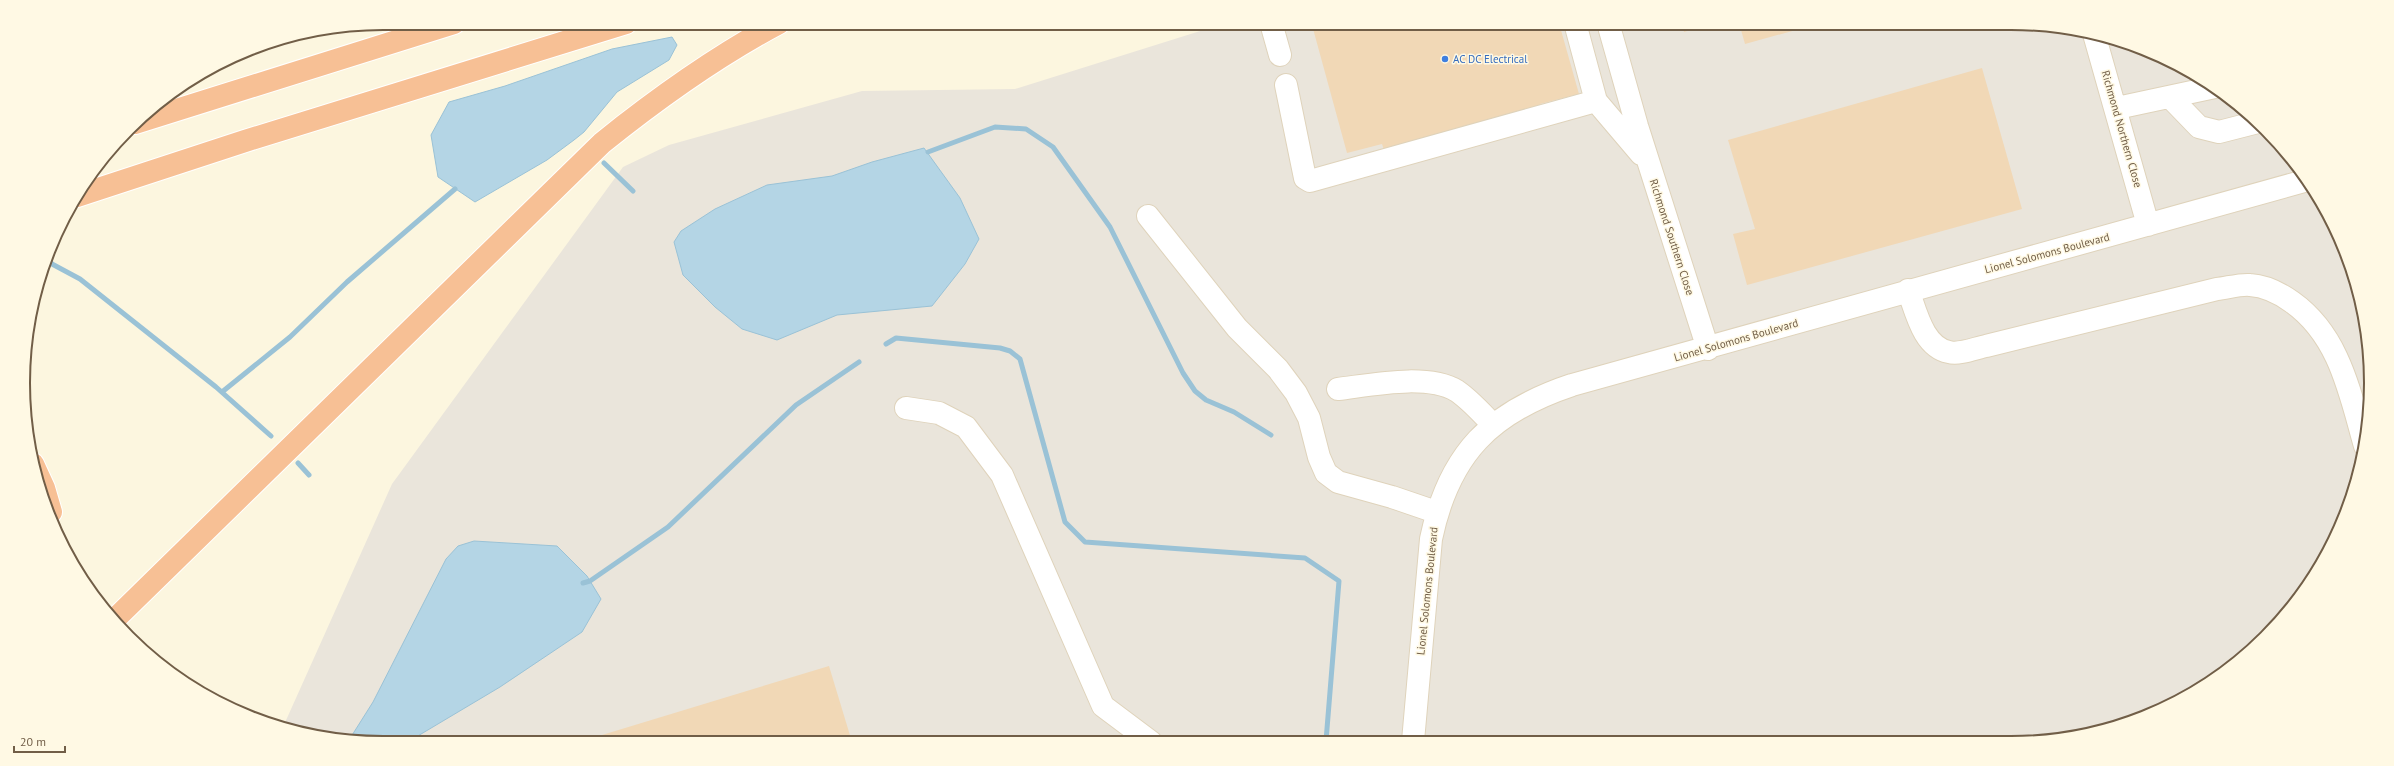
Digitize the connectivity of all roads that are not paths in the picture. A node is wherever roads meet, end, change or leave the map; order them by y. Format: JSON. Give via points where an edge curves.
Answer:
{"nodes":[{"id":1,"x":432,"y":30,"type":"edge"},
{"id":2,"x":603,"y":30,"type":"edge"},
{"id":3,"x":767,"y":30,"type":"edge"},
{"id":4,"x":1273,"y":30,"type":"edge"},
{"id":5,"x":1577,"y":30,"type":"edge"},
{"id":6,"x":1610,"y":30,"type":"edge"},
{"id":7,"x":2096,"y":41,"type":"edge"},
{"id":8,"x":1280,"y":55,"type":"dead end"},
{"id":9,"x":1286,"y":85,"type":"dead end"},
{"id":10,"x":2207,"y":89,"type":"edge"},
{"id":11,"x":2170,"y":97,"type":"junction"},
{"id":12,"x":1596,"y":101,"type":"junction"},
{"id":13,"x":2116,"y":108,"type":"junction"},
{"id":14,"x":149,"y":118,"type":"edge"},
{"id":15,"x":2251,"y":124,"type":"edge"},
{"id":16,"x":1648,"y":162,"type":"junction"},
{"id":17,"x":2301,"y":182,"type":"edge"},
{"id":18,"x":85,"y":193,"type":"edge"},
{"id":19,"x":1148,"y":216,"type":"dead end"},
{"id":20,"x":2148,"y":225,"type":"junction"},
{"id":21,"x":1908,"y":290,"type":"junction"},
{"id":22,"x":1708,"y":349,"type":"junction"},
{"id":23,"x":1338,"y":389,"type":"dead end"},
{"id":24,"x":906,"y":408,"type":"dead end"},
{"id":25,"x":1493,"y":425,"type":"junction"},
{"id":26,"x":2361,"y":432,"type":"edge"},
{"id":27,"x":1436,"y":512,"type":"junction"},
{"id":28,"x":118,"y":616,"type":"edge"},
{"id":29,"x":1143,"y":736,"type":"edge"},
{"id":30,"x":1413,"y":736,"type":"edge"}],
"edges":[{"from":1,"to":14,"type":"highway"},
{"from":2,"to":18,"type":"highway"},
{"from":3,"to":28,"type":"highway","via":[[676,85],[602,143]]},
{"from":4,"to":8,"type":"street"},
{"from":5,"to":12,"type":"street"},
{"from":6,"to":16,"type":"street","name":"Richmond Southern Close"},
{"from":7,"to":13,"type":"street","name":"Richmond Northern Close"},
{"from":9,"to":12,"type":"street","via":[[1305,178],[1310,181]]},
{"from":10,"to":11,"type":"street"},
{"from":11,"to":13,"type":"street"},
{"from":11,"to":15,"type":"street","via":[[2199,127],[2219,132]]},
{"from":12,"to":16,"type":"street"},
{"from":13,"to":20,"type":"street","name":"Richmond Northern Close"},
{"from":16,"to":22,"type":"street","name":"Richmond Southern Close"},
{"from":17,"to":20,"type":"street","name":"Lionel Solomons Boulevard"},
{"from":19,"to":27,"type":"street","via":[[1236,328],[1278,369],[1296,393],[1309,418],[1319,457],[1330,478]]},
{"from":20,"to":21,"type":"street","name":"Lionel Solomons Boulevard"},
{"from":21,"to":22,"type":"street","name":"Lionel Solomons Boulevard"},
{"from":21,"to":26,"type":"street","via":[[1921,327],[1932,343],[1949,353],[2217,290],[2250,285],[2280,294],[2305,311],[2326,335],[2338,358]]},
{"from":22,"to":25,"type":"street","name":"Lionel Solomons Boulevard","via":[[1540,396]]},
{"from":23,"to":25,"type":"street","via":[[1393,382],[1423,382],[1444,386],[1466,398]]},
{"from":24,"to":29,"type":"street","via":[[939,414],[966,427],[1002,475],[1103,706]]},
{"from":25,"to":27,"type":"street","name":"Lionel Solomons Boulevard","via":[[1465,455],[1453,474]]},
{"from":27,"to":30,"type":"street","name":"Lionel Solomons Boulevard","via":[[1431,539]]}]}
